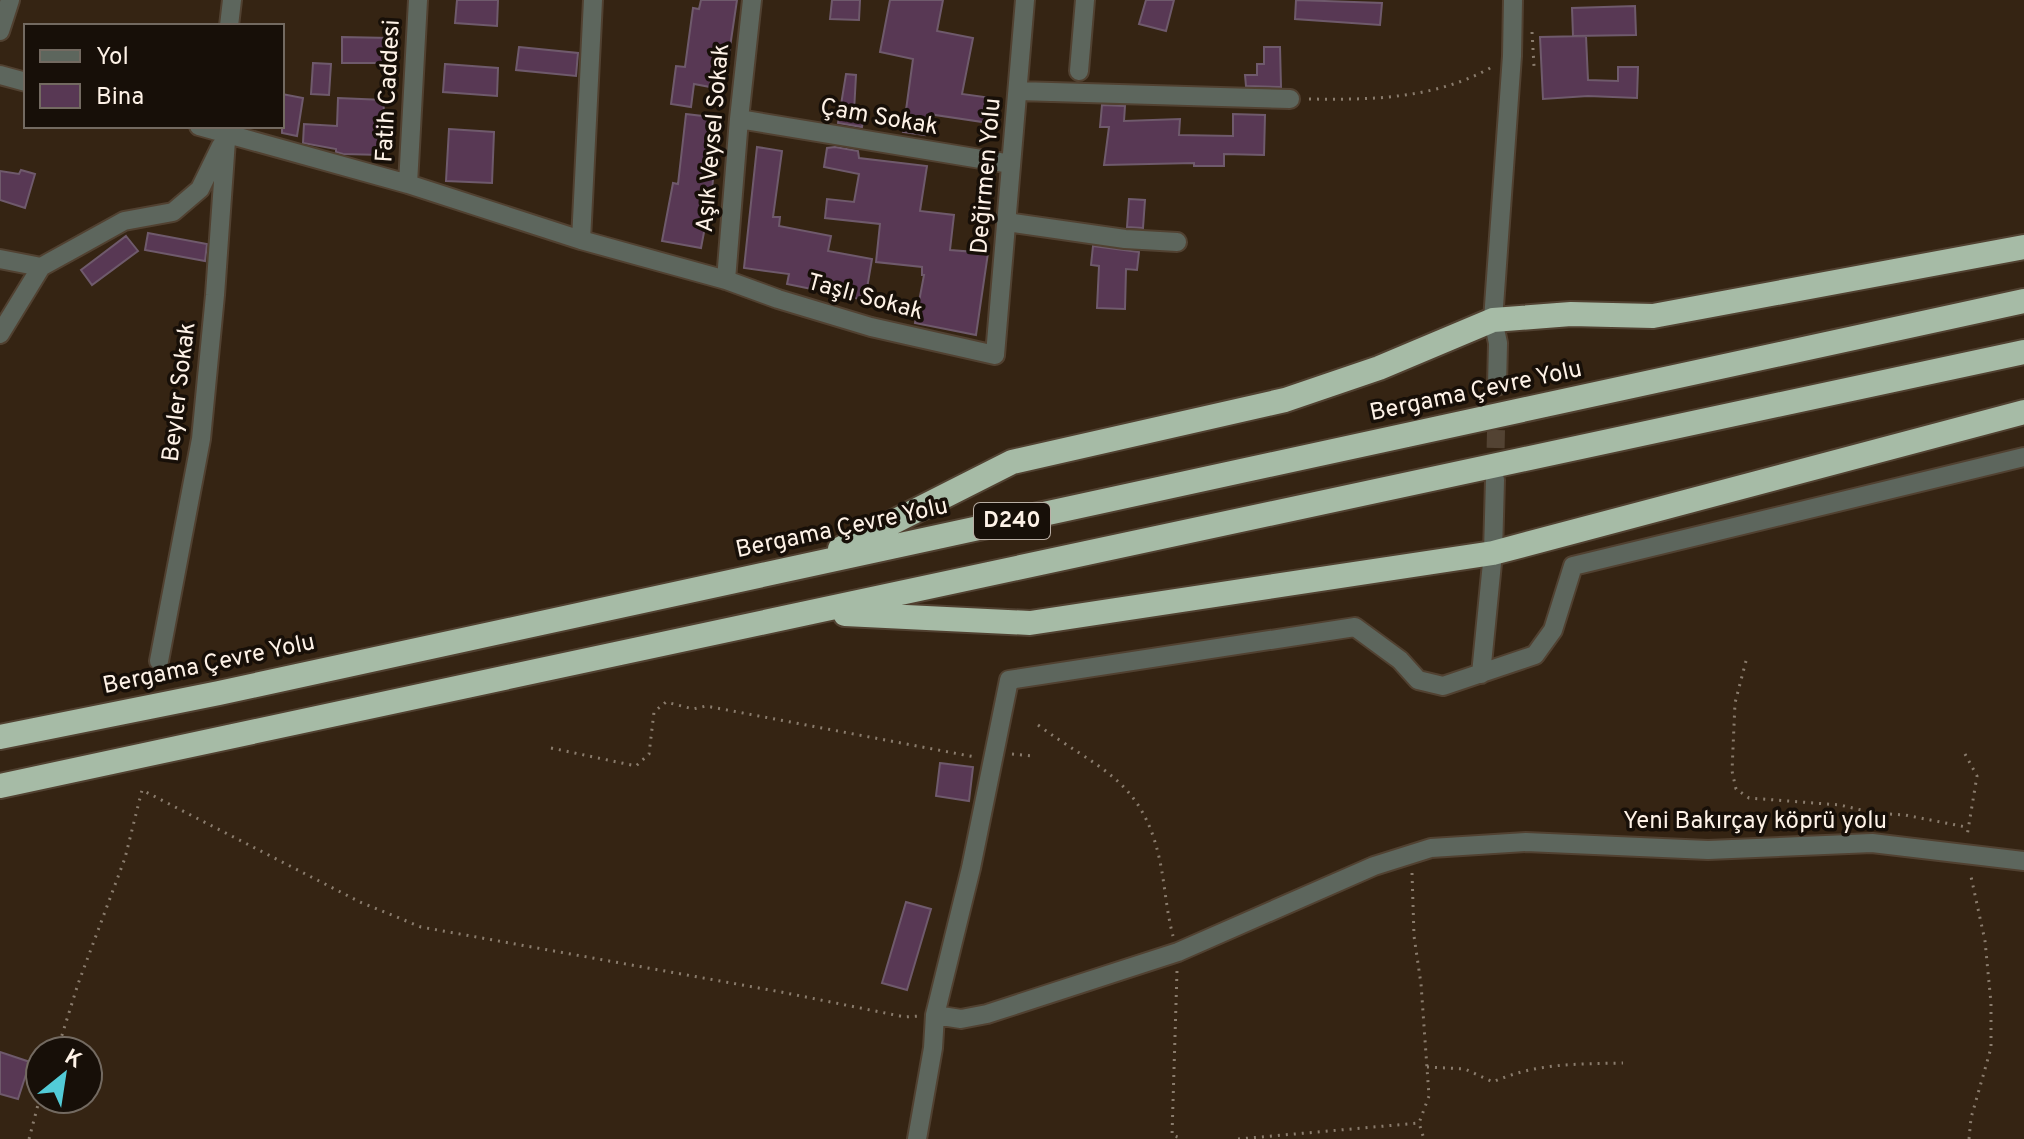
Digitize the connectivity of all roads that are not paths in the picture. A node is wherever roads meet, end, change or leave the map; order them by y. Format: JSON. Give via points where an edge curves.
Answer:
{"nodes":[{"id":1,"x":10,"y":0,"type":"edge"},
{"id":2,"x":232,"y":0,"type":"edge"},
{"id":3,"x":418,"y":0,"type":"edge"},
{"id":4,"x":593,"y":0,"type":"edge"},
{"id":5,"x":752,"y":0,"type":"edge"},
{"id":6,"x":1025,"y":0,"type":"edge"},
{"id":7,"x":1085,"y":0,"type":"edge"},
{"id":8,"x":1513,"y":0,"type":"edge"},
{"id":9,"x":229,"y":24,"type":"edge"},
{"id":10,"x":0,"y":31,"type":"edge"},
{"id":11,"x":1079,"y":71,"type":"dead end"},
{"id":12,"x":0,"y":75,"type":"edge"},
{"id":13,"x":24,"y":81,"type":"edge"},
{"id":14,"x":1018,"y":91,"type":"junction"},
{"id":15,"x":1290,"y":99,"type":"road end"},
{"id":16,"x":739,"y":119,"type":"junction"},
{"id":17,"x":227,"y":130,"type":"edge"},
{"id":18,"x":1011,"y":164,"type":"junction"},
{"id":19,"x":408,"y":184,"type":"junction"},
{"id":20,"x":1007,"y":222,"type":"junction"},
{"id":21,"x":581,"y":240,"type":"junction"},
{"id":22,"x":1177,"y":242,"type":"dead end"},
{"id":23,"x":2024,"y":247,"type":"edge"},
{"id":24,"x":0,"y":259,"type":"edge"},
{"id":25,"x":41,"y":267,"type":"junction"},
{"id":26,"x":726,"y":280,"type":"junction"},
{"id":27,"x":2024,"y":301,"type":"edge"},
{"id":28,"x":1493,"y":320,"type":"junction"},
{"id":29,"x":0,"y":334,"type":"edge"},
{"id":30,"x":2024,"y":352,"type":"edge"},
{"id":31,"x":995,"y":355,"type":"joint"},
{"id":32,"x":1497,"y":386,"type":"tunnel mouth"},
{"id":33,"x":2024,"y":412,"type":"edge"},
{"id":34,"x":2024,"y":457,"type":"edge"},
{"id":35,"x":1495,"y":480,"type":"tunnel mouth"},
{"id":36,"x":1493,"y":553,"type":"junction"},
{"id":37,"x":808,"y":565,"type":"junction"},
{"id":38,"x":811,"y":613,"type":"junction"},
{"id":39,"x":159,"y":661,"type":"dead end"},
{"id":40,"x":1481,"y":674,"type":"junction"},
{"id":41,"x":0,"y":737,"type":"edge"},
{"id":42,"x":0,"y":786,"type":"edge"},
{"id":43,"x":2024,"y":861,"type":"edge"},
{"id":44,"x":935,"y":1015,"type":"junction"},
{"id":45,"x":917,"y":1139,"type":"edge"}],
"edges":[{"from":1,"to":10,"type":"street"},
{"from":2,"to":9,"type":"street"},
{"from":3,"to":19,"type":"street","name":"Fatih Caddesi"},
{"from":4,"to":21,"type":"street"},
{"from":5,"to":16,"type":"street","name":"Aşık Veysel Sokak"},
{"from":6,"to":14,"type":"street","name":"Değirmen Yolu"},
{"from":7,"to":11,"type":"street"},
{"from":8,"to":28,"type":"street"},
{"from":12,"to":13,"type":"street"},
{"from":14,"to":15,"type":"street"},
{"from":14,"to":18,"type":"street","name":"Değirmen Yolu"},
{"from":16,"to":18,"type":"street","name":"Çam Sokak"},
{"from":16,"to":26,"type":"street","name":"Aşık Veysel Sokak"},
{"from":17,"to":19,"type":"street","name":"Taşlı Sokak"},
{"from":17,"to":25,"type":"street","via":[[200,189],[173,212],[124,221]]},
{"from":17,"to":39,"type":"street","name":"Beyler Sokak","via":[[201,439]]},
{"from":18,"to":20,"type":"street","name":"Değirmen Yolu"},
{"from":19,"to":21,"type":"street","name":"Taşlı Sokak"},
{"from":20,"to":22,"type":"street"},
{"from":20,"to":31,"type":"street","name":"Değirmen Yolu"},
{"from":21,"to":26,"type":"street","name":"Taşlı Sokak"},
{"from":23,"to":28,"type":"highway","via":[[1653,316],[1571,314]]},
{"from":24,"to":25,"type":"street"},
{"from":25,"to":29,"type":"street"},
{"from":26,"to":31,"type":"street","name":"Taşlı Sokak","via":[[871,327]]},
{"from":27,"to":37,"type":"highway","name":"Bergama Çevre Yolu","number":"D240"},
{"from":28,"to":32,"type":"street"},
{"from":28,"to":37,"type":"highway","via":[[1285,400],[1012,462]]},
{"from":30,"to":38,"type":"highway","number":"D240"},
{"from":33,"to":36,"type":"highway"},
{"from":34,"to":40,"type":"street","via":[[1573,566],[1553,630],[1535,655]]},
{"from":35,"to":36,"type":"street"},
{"from":36,"to":38,"type":"highway","via":[[1030,623]]},
{"from":36,"to":40,"type":"street"},
{"from":37,"to":41,"type":"highway","name":"Bergama Çevre Yolu","number":"D240"},
{"from":38,"to":42,"type":"highway","number":"D240"},
{"from":40,"to":44,"type":"street","via":[[1443,686],[1418,680],[1355,627],[1009,680]]},
{"from":43,"to":44,"type":"street","name":"Yeni Bakırçay köprü yolu","via":[[1872,843],[1708,850],[1486,843],[1431,848],[1374,866],[1178,952],[987,1014],[961,1019]]},
{"from":44,"to":45,"type":"street"}]}
